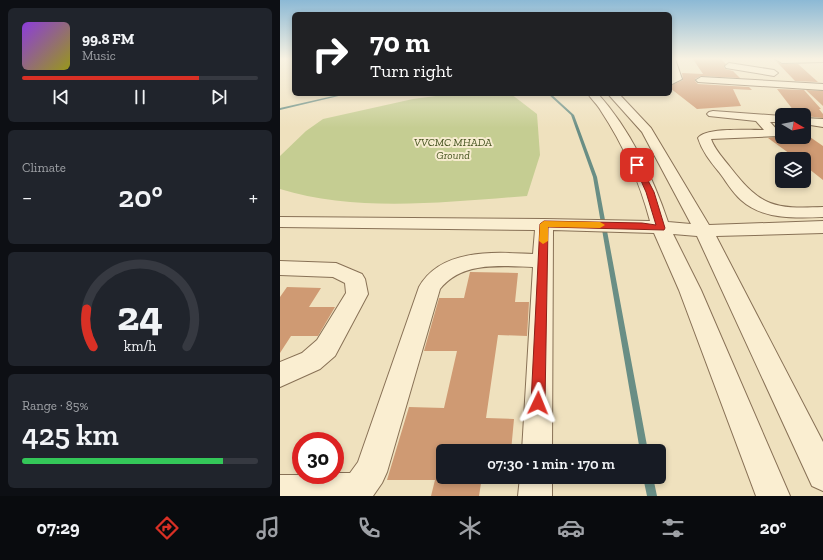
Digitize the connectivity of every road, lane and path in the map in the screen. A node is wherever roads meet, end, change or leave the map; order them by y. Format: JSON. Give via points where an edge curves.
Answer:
{"nodes":[{"id":1,"x":738,"y":82,"type":"edge"},
{"id":2,"x":823,"y":87,"type":"edge"},
{"id":3,"x":595,"y":96,"type":"edge"},
{"id":4,"x":614,"y":96,"type":"edge"},
{"id":5,"x":713,"y":114,"type":"dead end"},
{"id":6,"x":759,"y":117,"type":"junction"},
{"id":7,"x":775,"y":118,"type":"edge"},
{"id":8,"x":811,"y":122,"type":"edge"},
{"id":9,"x":823,"y":123,"type":"edge"},
{"id":10,"x":823,"y":212,"type":"edge"},
{"id":11,"x":280,"y":222,"type":"edge"},
{"id":12,"x":544,"y":224,"type":"junction"},
{"id":13,"x":652,"y":227,"type":"junction"},
{"id":14,"x":823,"y":227,"type":"edge"},
{"id":15,"x":704,"y":231,"type":"junction"},
{"id":16,"x":543,"y":261,"type":"junction"},
{"id":17,"x":280,"y":268,"type":"edge"},
{"id":18,"x":280,"y":375,"type":"edge"},
{"id":19,"x":536,"y":444,"type":"edge"},
{"id":20,"x":823,"y":475,"type":"edge"},
{"id":21,"x":536,"y":484,"type":"edge"},
{"id":22,"x":280,"y":492,"type":"edge"},
{"id":23,"x":535,"y":496,"type":"edge"},
{"id":24,"x":773,"y":496,"type":"edge"}],
"edges":[{"from":1,"to":2,"type":"street"},
{"from":3,"to":13,"type":"street","via":[[605,108],[630,151],[650,192]]},
{"from":4,"to":15,"type":"street","via":[[647,131]]},
{"from":5,"to":6,"type":"street"},
{"from":6,"to":7,"type":"street"},
{"from":6,"to":10,"type":"street","via":[[774,133],[710,135],[704,138],[707,148],[751,200],[770,209],[793,213]]},
{"from":8,"to":9,"type":"street"},
{"from":11,"to":12,"type":"street"},
{"from":12,"to":13,"type":"street"},
{"from":12,"to":16,"type":"street"},
{"from":13,"to":15,"type":"street"},
{"from":13,"to":24,"type":"street","via":[[690,290]]},
{"from":14,"to":15,"type":"street"},
{"from":15,"to":20,"type":"street"},
{"from":16,"to":19,"type":"street"},
{"from":16,"to":22,"type":"street","via":[[476,261],[441,275],[430,287],[371,472],[358,489]]},
{"from":17,"to":18,"type":"street","via":[[336,270],[355,279],[357,294],[326,348],[311,361]]},
{"from":21,"to":23,"type":"street"}]}
